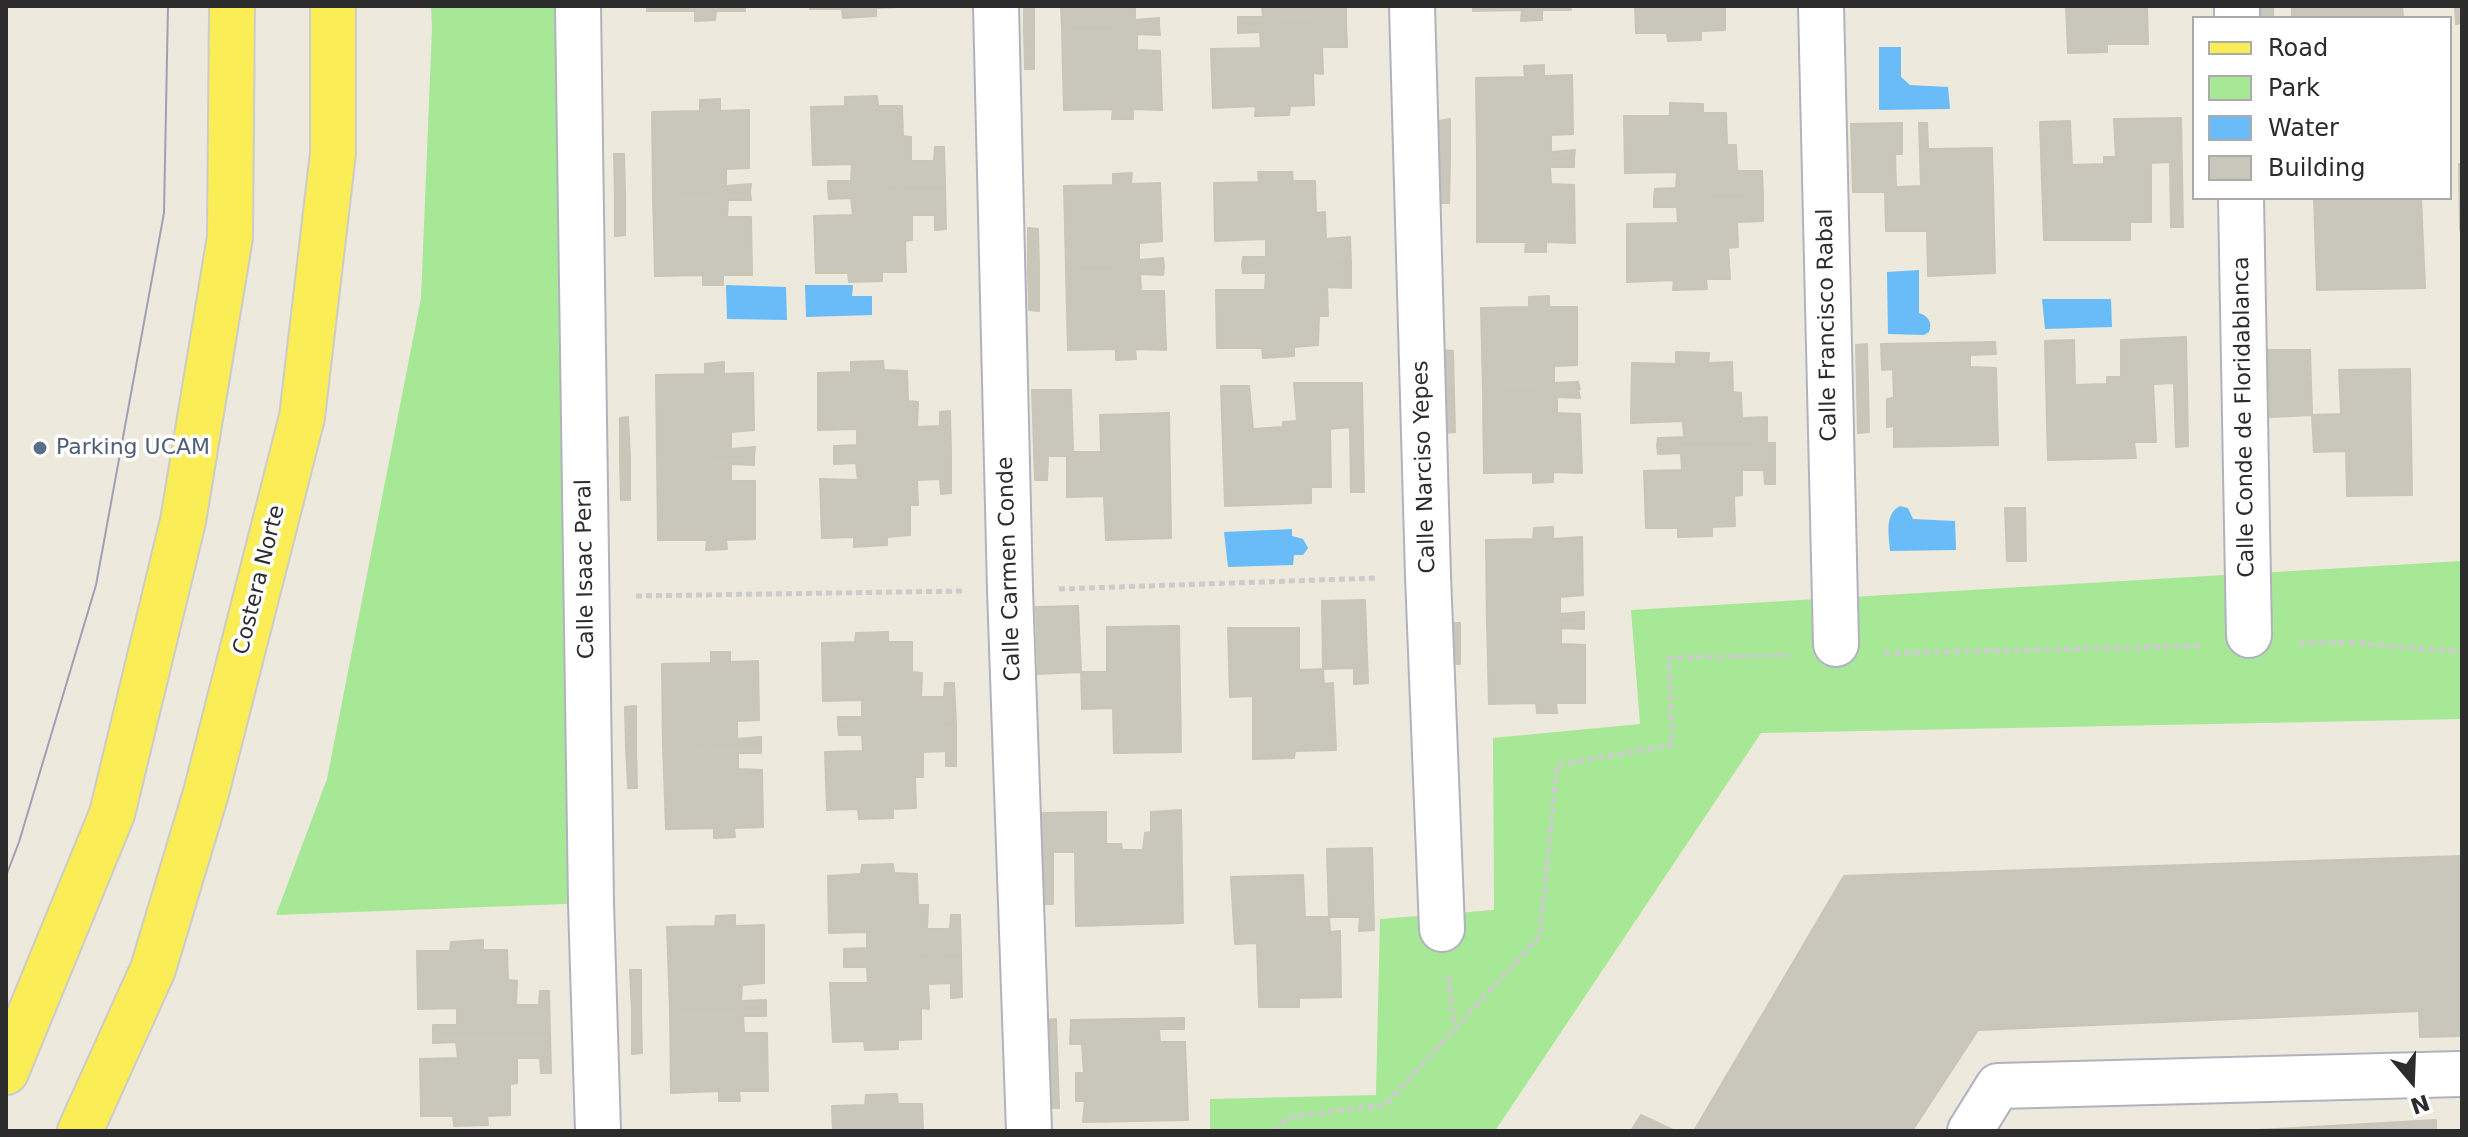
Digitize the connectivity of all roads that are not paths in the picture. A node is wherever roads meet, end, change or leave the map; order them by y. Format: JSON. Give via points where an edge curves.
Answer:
{"nodes":[{"id":1,"x":232,"y":6,"type":"edge"},
{"id":2,"x":333,"y":6,"type":"edge"},
{"id":3,"x":578,"y":6,"type":"edge"},
{"id":4,"x":996,"y":6,"type":"edge"},
{"id":5,"x":1412,"y":6,"type":"edge"},
{"id":6,"x":1821,"y":6,"type":"edge"},
{"id":7,"x":2241,"y":200,"type":"edge"},
{"id":8,"x":2249,"y":635,"type":"dead end"},
{"id":9,"x":1852,"y":649,"type":"road end"},
{"id":10,"x":1442,"y":929,"type":"dead end"},
{"id":11,"x":2461,"y":1071,"type":"edge"},
{"id":12,"x":6,"y":1072,"type":"edge"},
{"id":13,"x":80,"y":1131,"type":"edge"},
{"id":14,"x":598,"y":1131,"type":"edge"},
{"id":15,"x":1029,"y":1131,"type":"edge"},
{"id":16,"x":1970,"y":1131,"type":"edge"}],
"edges":[{"from":1,"to":12,"type":"main road","via":[[230,237],[183,521],[112,814]]},
{"from":2,"to":13,"type":"main road","name":"Costera Norte","via":[[333,153],[302,417],[206,793],[153,969]]},
{"from":3,"to":14,"type":"street","name":"Calle Isaac Peral"},
{"from":4,"to":15,"type":"street","name":"Calle Carmen Conde"},
{"from":5,"to":10,"type":"street","name":"Calle Narciso Yepes"},
{"from":6,"to":9,"type":"street","name":"Calle Francisco Rabal"},
{"from":7,"to":8,"type":"street","name":"Calle Conde de Floridablanca"},
{"from":11,"to":16,"type":"street","via":[[1998,1086]]}]}
